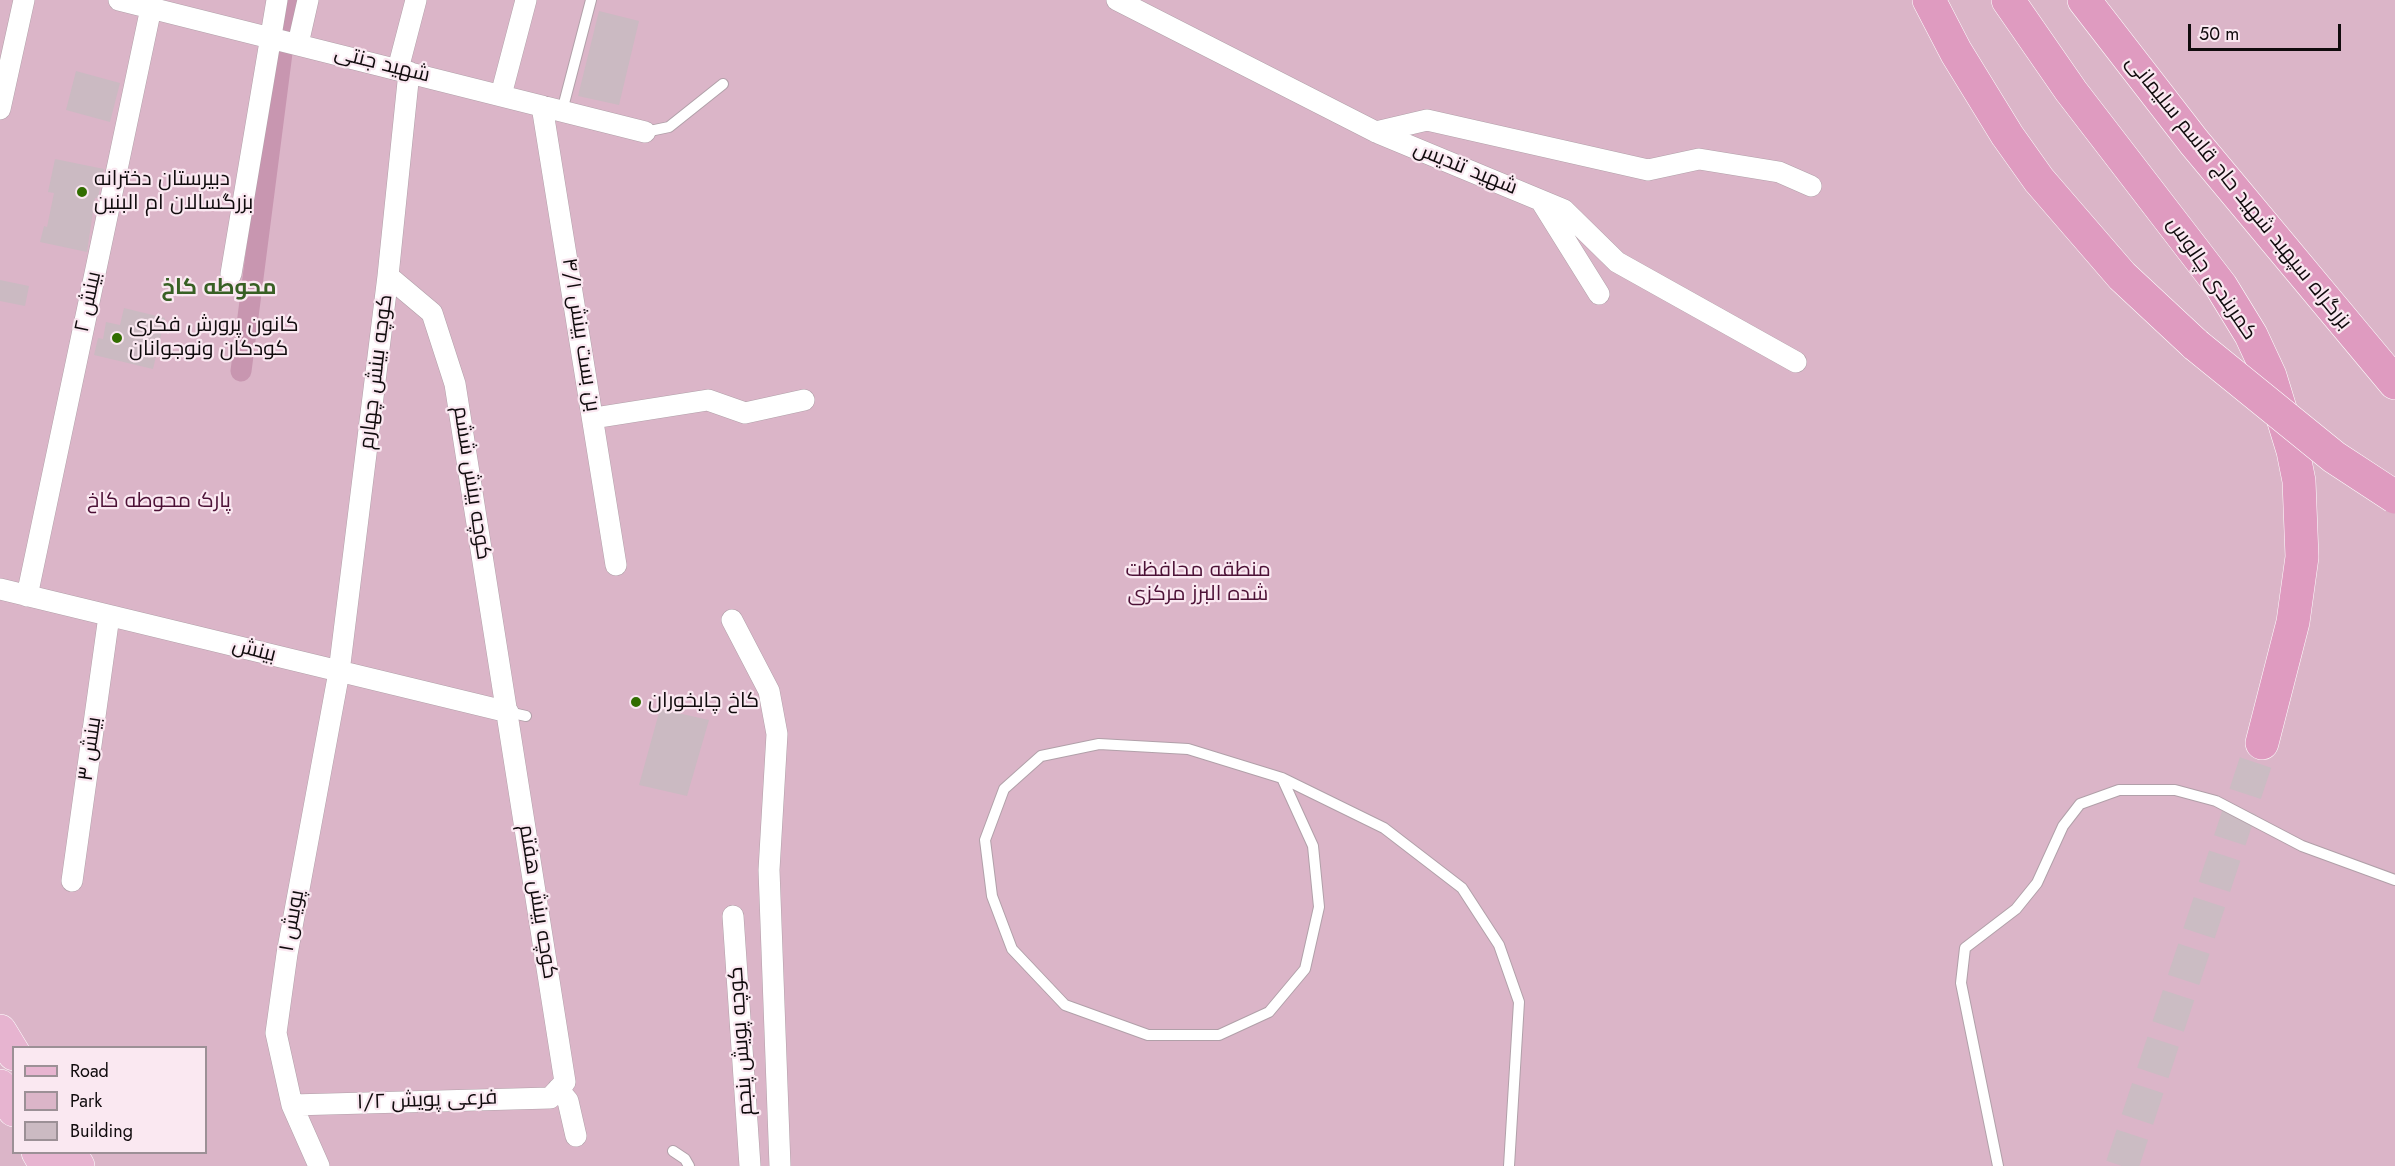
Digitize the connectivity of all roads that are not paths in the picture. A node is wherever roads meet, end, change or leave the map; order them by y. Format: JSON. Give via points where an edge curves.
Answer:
{"nodes":[{"id":1,"x":24,"y":0,"type":"edge"},
{"id":2,"x":119,"y":0,"type":"edge"},
{"id":3,"x":277,"y":0,"type":"edge"},
{"id":4,"x":308,"y":0,"type":"edge"},
{"id":5,"x":416,"y":0,"type":"edge"},
{"id":6,"x":526,"y":0,"type":"edge"},
{"id":7,"x":591,"y":0,"type":"edge"},
{"id":8,"x":1117,"y":0,"type":"edge"},
{"id":9,"x":1929,"y":0,"type":"edge"},
{"id":10,"x":2008,"y":0,"type":"edge"},
{"id":11,"x":2084,"y":0,"type":"edge"},
{"id":12,"x":151,"y":8,"type":"junction"},
{"id":13,"x":284,"y":41,"type":"junction"},
{"id":14,"x":404,"y":71,"type":"junction"},
{"id":15,"x":723,"y":84,"type":"dead end"},
{"id":16,"x":501,"y":95,"type":"junction"},
{"id":17,"x":552,"y":108,"type":"junction"},
{"id":18,"x":0,"y":109,"type":"edge"},
{"id":19,"x":645,"y":132,"type":"joint"},
{"id":20,"x":1376,"y":132,"type":"junction"},
{"id":21,"x":1811,"y":186,"type":"dead end"},
{"id":22,"x":1541,"y":201,"type":"junction"},
{"id":23,"x":231,"y":274,"type":"dead end"},
{"id":24,"x":388,"y":276,"type":"junction"},
{"id":25,"x":1599,"y":294,"type":"dead end"},
{"id":26,"x":1796,"y":362,"type":"dead end"},
{"id":27,"x":2395,"y":383,"type":"edge"},
{"id":28,"x":804,"y":400,"type":"dead end"},
{"id":29,"x":594,"y":418,"type":"junction"},
{"id":30,"x":2395,"y":497,"type":"edge"},
{"id":31,"x":616,"y":565,"type":"dead end"},
{"id":32,"x":0,"y":589,"type":"edge"},
{"id":33,"x":27,"y":596,"type":"junction"},
{"id":34,"x":110,"y":616,"type":"junction"},
{"id":35,"x":732,"y":620,"type":"dead end"},
{"id":36,"x":339,"y":672,"type":"junction"},
{"id":37,"x":517,"y":714,"type":"junction"},
{"id":38,"x":2262,"y":743,"type":"tunnel mouth"},
{"id":39,"x":1282,"y":778,"type":"junction"},
{"id":40,"x":2395,"y":880,"type":"edge"},
{"id":41,"x":72,"y":882,"type":"dead end"},
{"id":42,"x":733,"y":916,"type":"dead end"},
{"id":43,"x":0,"y":1030,"type":"edge"},
{"id":44,"x":12,"y":1051,"type":"edge"},
{"id":45,"x":0,"y":1086,"type":"edge"},
{"id":46,"x":558,"y":1089,"type":"junction"},
{"id":47,"x":292,"y":1105,"type":"junction"},
{"id":48,"x":12,"y":1107,"type":"edge"},
{"id":49,"x":576,"y":1136,"type":"dead end"},
{"id":50,"x":673,"y":1151,"type":"dead end"},
{"id":51,"x":319,"y":1166,"type":"edge"},
{"id":52,"x":689,"y":1166,"type":"edge"},
{"id":53,"x":750,"y":1166,"type":"edge"},
{"id":54,"x":780,"y":1166,"type":"edge"},
{"id":55,"x":1509,"y":1166,"type":"edge"},
{"id":56,"x":1998,"y":1166,"type":"edge"}],
"edges":[{"from":1,"to":18,"type":"street"},
{"from":2,"to":12,"type":"street","name":"شهید جنتی"},
{"from":3,"to":13,"type":"street"},
{"from":4,"to":13,"type":"street"},
{"from":5,"to":14,"type":"street","name":"کوچه بینش چهارم"},
{"from":6,"to":16,"type":"street"},
{"from":7,"to":17,"type":"lane"},
{"from":8,"to":20,"type":"street","name":"شهید تندیس"},
{"from":9,"to":30,"type":"highway","bridge":true,"via":[[2007,135],[2039,180],[2122,276],[2196,345],[2334,457]]},
{"from":10,"to":38,"type":"highway","name":"کمربندی چالوس","via":[[2072,91],[2221,286],[2270,376],[2299,480],[2302,557],[2293,622]]},
{"from":11,"to":27,"type":"highway","name":"بزرگراه سپهبد شهید حاج قاسم سلیمانی","via":[[2194,142]]},
{"from":12,"to":13,"type":"street","name":"شهید جنتی"},
{"from":12,"to":33,"type":"street","name":"بینش ۲"},
{"from":13,"to":14,"type":"street","name":"شهید جنتی"},
{"from":13,"to":23,"type":"street"},
{"from":14,"to":16,"type":"street","name":"شهید جنتی"},
{"from":14,"to":24,"type":"street","name":"کوچه بینش چهارم"},
{"from":15,"to":19,"type":"lane","via":[[669,128]]},
{"from":16,"to":17,"type":"street","name":"شهید جنتی"},
{"from":17,"to":19,"type":"street","name":"شهید جنتی"},
{"from":17,"to":29,"type":"street","name":"بن بست بینش ۴/۱"},
{"from":20,"to":21,"type":"street","via":[[1427,120],[1648,170],[1699,159],[1779,172]]},
{"from":20,"to":22,"type":"street","name":"شهید تندیس"},
{"from":22,"to":25,"type":"street"},
{"from":22,"to":26,"type":"street","name":"شهید تندیس","via":[[1564,210],[1617,262]]},
{"from":24,"to":36,"type":"street","name":"کوچه بینش چهارم"},
{"from":24,"to":37,"type":"street","name":"کوچه بینش ششم","via":[[432,313],[455,384]]},
{"from":28,"to":29,"type":"street","via":[[745,413],[708,400]]},
{"from":29,"to":31,"type":"street","name":"بن بست بینش ۴/۱"},
{"from":32,"to":33,"type":"street","name":"بینش"},
{"from":33,"to":34,"type":"street","name":"بینش"},
{"from":34,"to":36,"type":"street","name":"بینش"},
{"from":34,"to":41,"type":"street","name":"بینش ۳"},
{"from":35,"to":54,"type":"street","via":[[770,691],[777,734],[769,870]]},
{"from":36,"to":37,"type":"street","name":"بینش"},
{"from":36,"to":47,"type":"street","name":"پویش ۱","via":[[276,1033]]},
{"from":37,"to":46,"type":"street","name":"کوچه بینش هفتم","via":[[565,1082]]},
{"from":39,"to":39,"type":"lane","via":[[1188,749],[1099,744],[1041,756],[1004,789],[985,840],[992,896],[1012,949],[1065,1005],[1148,1035],[1219,1035],[1269,1012],[1305,969],[1319,907],[1313,846]]},
{"from":39,"to":55,"type":"lane","via":[[1384,828],[1462,888],[1498,945],[1519,1002]]},
{"from":40,"to":56,"type":"lane","via":[[2302,846],[2216,801],[2175,790],[2119,790],[2080,804],[2063,826],[2037,883],[2016,909],[1965,948],[1961,983]]},
{"from":42,"to":53,"type":"street","name":"کوچه پویش پنجم"},
{"from":43,"to":44,"type":"main road"},
{"from":45,"to":48,"type":"main road"},
{"from":46,"to":47,"type":"street","name":"فرعی پویش ۱/۲","via":[[550,1098]]},
{"from":46,"to":49,"type":"street","via":[[568,1101]]},
{"from":47,"to":51,"type":"street","name":"پویش ۱"},
{"from":50,"to":52,"type":"lane"}]}
